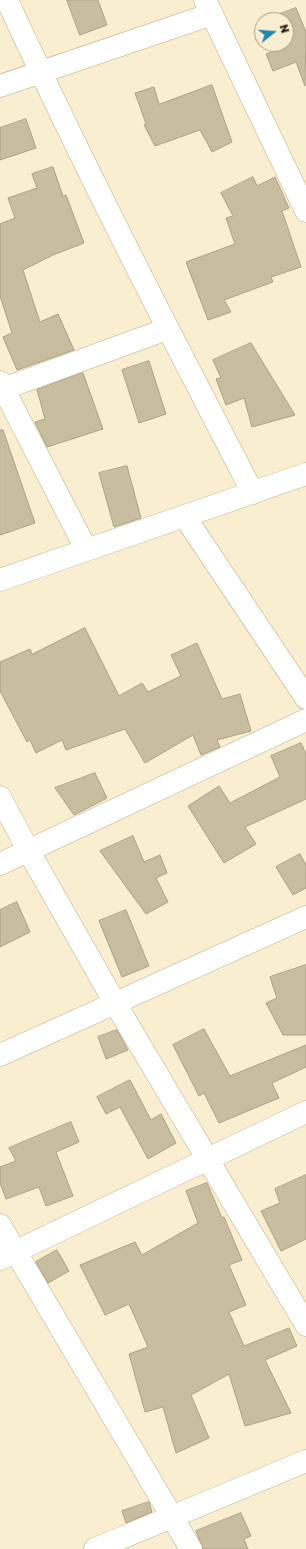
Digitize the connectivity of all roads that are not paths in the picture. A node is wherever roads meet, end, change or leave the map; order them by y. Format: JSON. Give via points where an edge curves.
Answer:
{"nodes":[{"id":1,"x":7,"y":0,"type":"edge"},
{"id":2,"x":208,"y":7,"type":"edge"},
{"id":3,"x":41,"y":74,"type":"junction"},
{"id":4,"x":0,"y":86,"type":"edge"},
{"id":5,"x":306,"y":211,"type":"edge"},
{"id":6,"x":167,"y":329,"type":"junction"},
{"id":7,"x":1,"y":387,"type":"edge"},
{"id":8,"x":306,"y":474,"type":"edge"},
{"id":9,"x":253,"y":493,"type":"junction"},
{"id":10,"x":185,"y":517,"type":"junction"},
{"id":11,"x":86,"y":550,"type":"junction"},
{"id":12,"x":0,"y":580,"type":"edge"},
{"id":13,"x":306,"y":698,"type":"edge"},
{"id":14,"x":306,"y":720,"type":"edge"},
{"id":15,"x":0,"y":796,"type":"edge"},
{"id":16,"x":28,"y":850,"type":"junction"},
{"id":17,"x":0,"y":864,"type":"edge"},
{"id":18,"x":306,"y":917,"type":"edge"},
{"id":19,"x":115,"y":1003,"type":"junction"},
{"id":20,"x":0,"y":1055,"type":"edge"},
{"id":21,"x":306,"y":1112,"type":"edge"},
{"id":22,"x":208,"y":1159,"type":"junction"},
{"id":23,"x":0,"y":1225,"type":"edge"},
{"id":24,"x":8,"y":1255,"type":"edge"},
{"id":25,"x":306,"y":1325,"type":"edge"},
{"id":26,"x":306,"y":1461,"type":"edge"},
{"id":27,"x":173,"y":1517,"type":"junction"},
{"id":28,"x":95,"y":1549,"type":"edge"},
{"id":29,"x":191,"y":1549,"type":"edge"}],
"edges":[{"from":1,"to":3,"type":"street"},
{"from":2,"to":3,"type":"street"},
{"from":2,"to":5,"type":"street"},
{"from":3,"to":4,"type":"street"},
{"from":3,"to":6,"type":"street"},
{"from":6,"to":7,"type":"street"},
{"from":6,"to":9,"type":"street"},
{"from":7,"to":11,"type":"street"},
{"from":8,"to":9,"type":"street"},
{"from":9,"to":10,"type":"street"},
{"from":10,"to":11,"type":"street"},
{"from":10,"to":13,"type":"street"},
{"from":11,"to":12,"type":"street"},
{"from":14,"to":16,"type":"street"},
{"from":15,"to":16,"type":"street"},
{"from":16,"to":17,"type":"street"},
{"from":16,"to":19,"type":"street"},
{"from":18,"to":19,"type":"street"},
{"from":19,"to":20,"type":"street"},
{"from":19,"to":22,"type":"street"},
{"from":21,"to":22,"type":"street"},
{"from":22,"to":24,"type":"street"},
{"from":22,"to":25,"type":"street"},
{"from":23,"to":24,"type":"street"},
{"from":24,"to":27,"type":"street"},
{"from":26,"to":27,"type":"street"},
{"from":27,"to":28,"type":"street"},
{"from":27,"to":29,"type":"street"}]}
